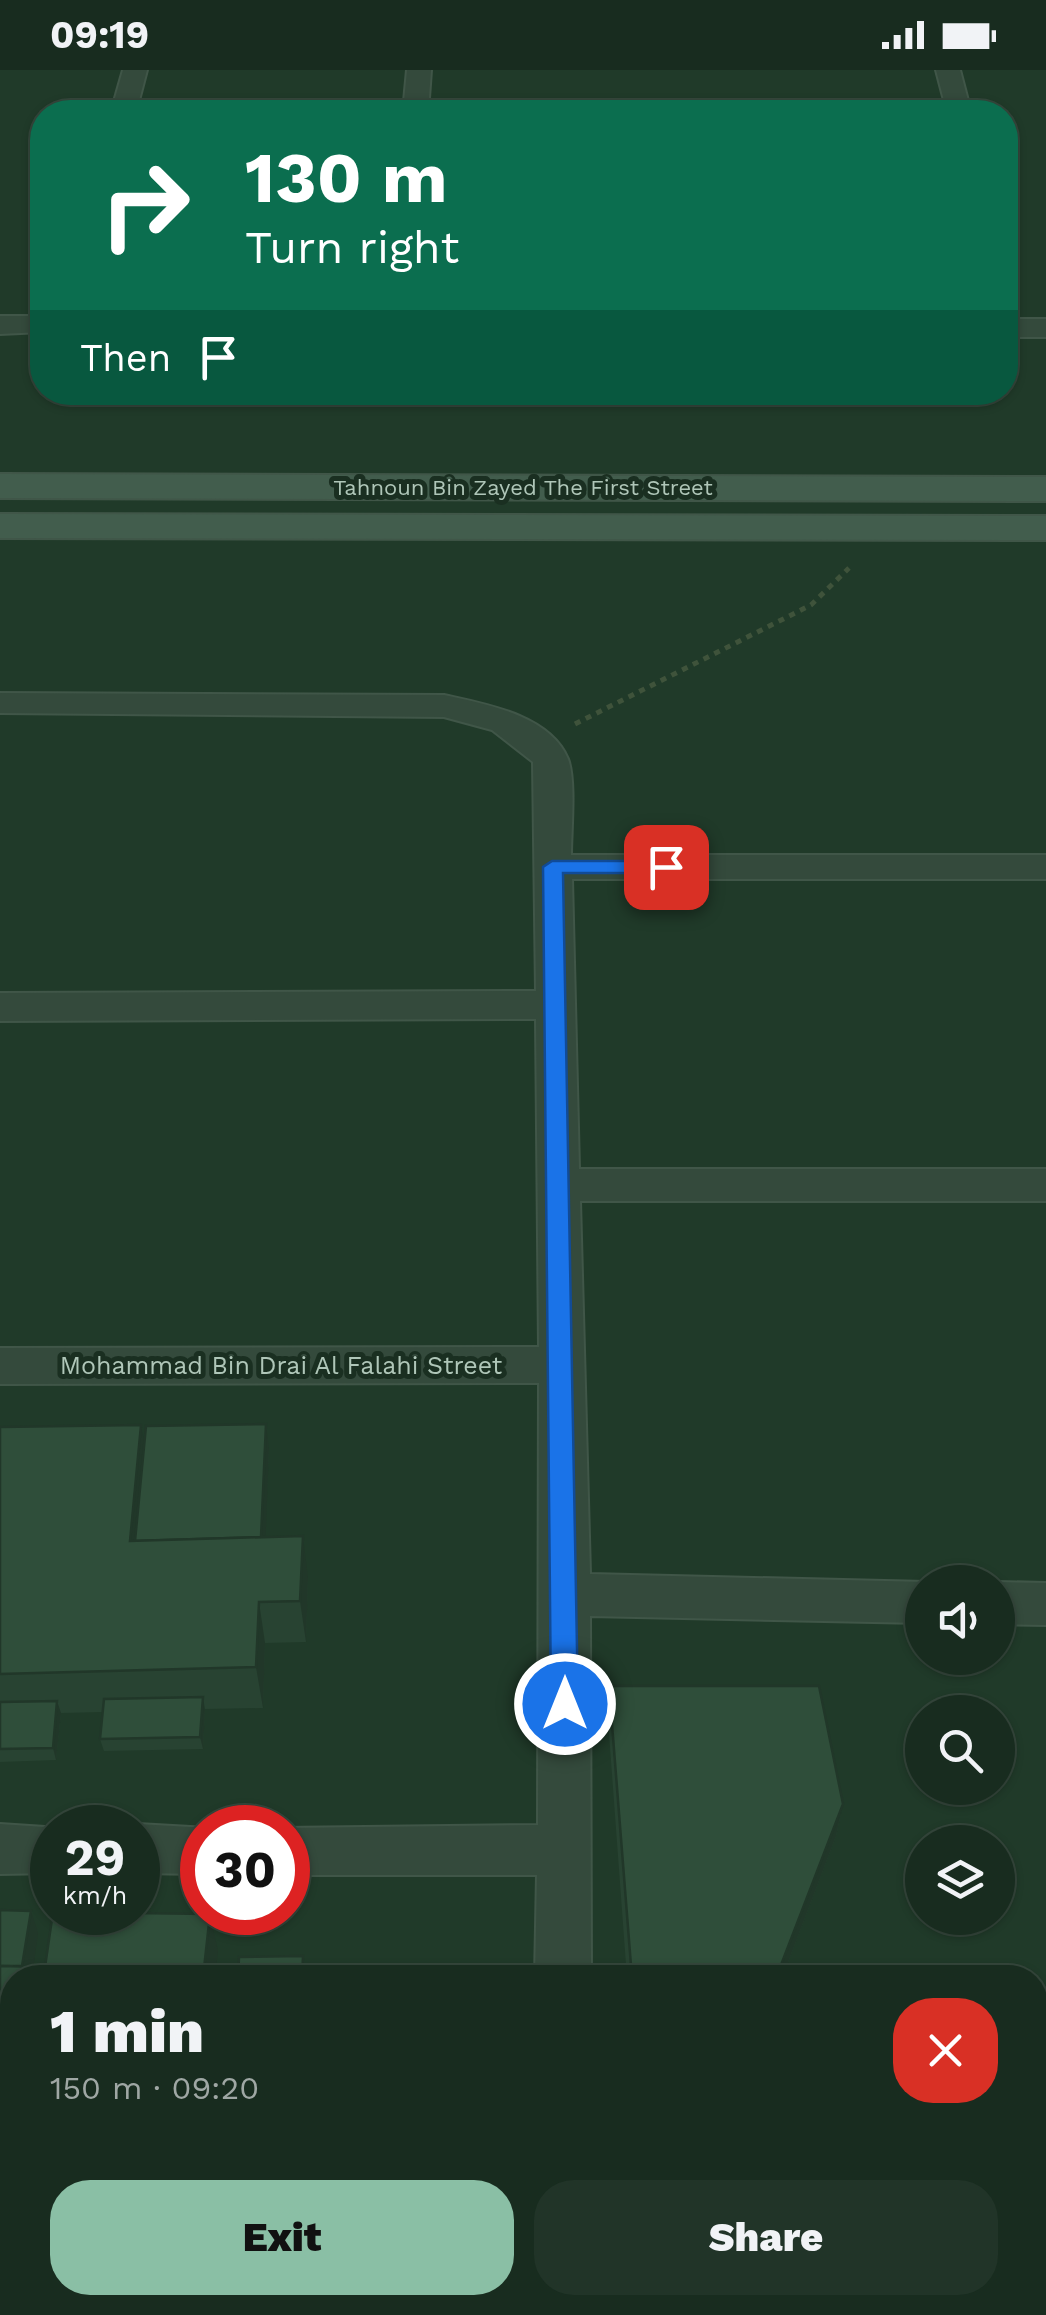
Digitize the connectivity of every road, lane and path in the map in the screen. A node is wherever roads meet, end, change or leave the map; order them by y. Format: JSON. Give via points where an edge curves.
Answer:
{"nodes":[{"id":1,"x":135,"y":70,"type":"edge"},
{"id":2,"x":419,"y":70,"type":"edge"},
{"id":3,"x":948,"y":70,"type":"edge"},
{"id":4,"x":127,"y":100,"type":"edge"},
{"id":5,"x":417,"y":100,"type":"edge"},
{"id":6,"x":956,"y":100,"type":"edge"},
{"id":7,"x":0,"y":324,"type":"edge"},
{"id":8,"x":30,"y":324,"type":"edge"},
{"id":9,"x":1018,"y":328,"type":"edge"},
{"id":10,"x":1046,"y":328,"type":"edge"},
{"id":11,"x":0,"y":486,"type":"edge"},
{"id":12,"x":1046,"y":489,"type":"edge"},
{"id":13,"x":0,"y":526,"type":"edge"},
{"id":14,"x":1046,"y":528,"type":"edge"},
{"id":15,"x":852,"y":564,"type":"dead end"},
{"id":16,"x":0,"y":703,"type":"edge"},
{"id":17,"x":538,"y":742,"type":"junction"},
{"id":18,"x":552,"y":867,"type":"junction"},
{"id":19,"x":1046,"y":867,"type":"edge"},
{"id":20,"x":555,"y":1005,"type":"junction"},
{"id":21,"x":0,"y":1007,"type":"edge"},
{"id":22,"x":558,"y":1185,"type":"junction"},
{"id":23,"x":1046,"y":1186,"type":"edge"},
{"id":24,"x":562,"y":1365,"type":"junction"},
{"id":25,"x":0,"y":1366,"type":"edge"},
{"id":26,"x":566,"y":1594,"type":"junction"},
{"id":27,"x":905,"y":1602,"type":"edge"},
{"id":28,"x":1015,"y":1603,"type":"edge"},
{"id":29,"x":1046,"y":1604,"type":"edge"},
{"id":30,"x":0,"y":1849,"type":"edge"},
{"id":31,"x":30,"y":1849,"type":"edge"},
{"id":32,"x":310,"y":1850,"type":"edge"},
{"id":33,"x":563,"y":1850,"type":"junction"},
{"id":34,"x":563,"y":1965,"type":"edge"}],
"edges":[{"from":1,"to":4,"type":"street"},
{"from":2,"to":5,"type":"street"},
{"from":3,"to":6,"type":"street"},
{"from":7,"to":8,"type":"street"},
{"from":9,"to":10,"type":"street"},
{"from":11,"to":12,"type":"street","name":"Tahnoun Bin Zayed The First Street"},
{"from":13,"to":14,"type":"street","name":"Tahnoun Bin Zayed The First Street"},
{"from":15,"to":17,"type":"path","via":[[811,605]]},
{"from":16,"to":17,"type":"street","via":[[444,706],[512,726]]},
{"from":17,"to":18,"type":"street","via":[[551,761]]},
{"from":18,"to":19,"type":"street"},
{"from":18,"to":20,"type":"street"},
{"from":20,"to":21,"type":"street"},
{"from":20,"to":22,"type":"street"},
{"from":22,"to":23,"type":"street"},
{"from":22,"to":24,"type":"street"},
{"from":24,"to":25,"type":"street","name":"Mohammad Bin Drai Al Falahi Street"},
{"from":24,"to":26,"type":"street"},
{"from":26,"to":27,"type":"street"},
{"from":26,"to":33,"type":"street"},
{"from":28,"to":29,"type":"street"},
{"from":30,"to":31,"type":"street"},
{"from":32,"to":33,"type":"street"},
{"from":33,"to":34,"type":"street"}]}
